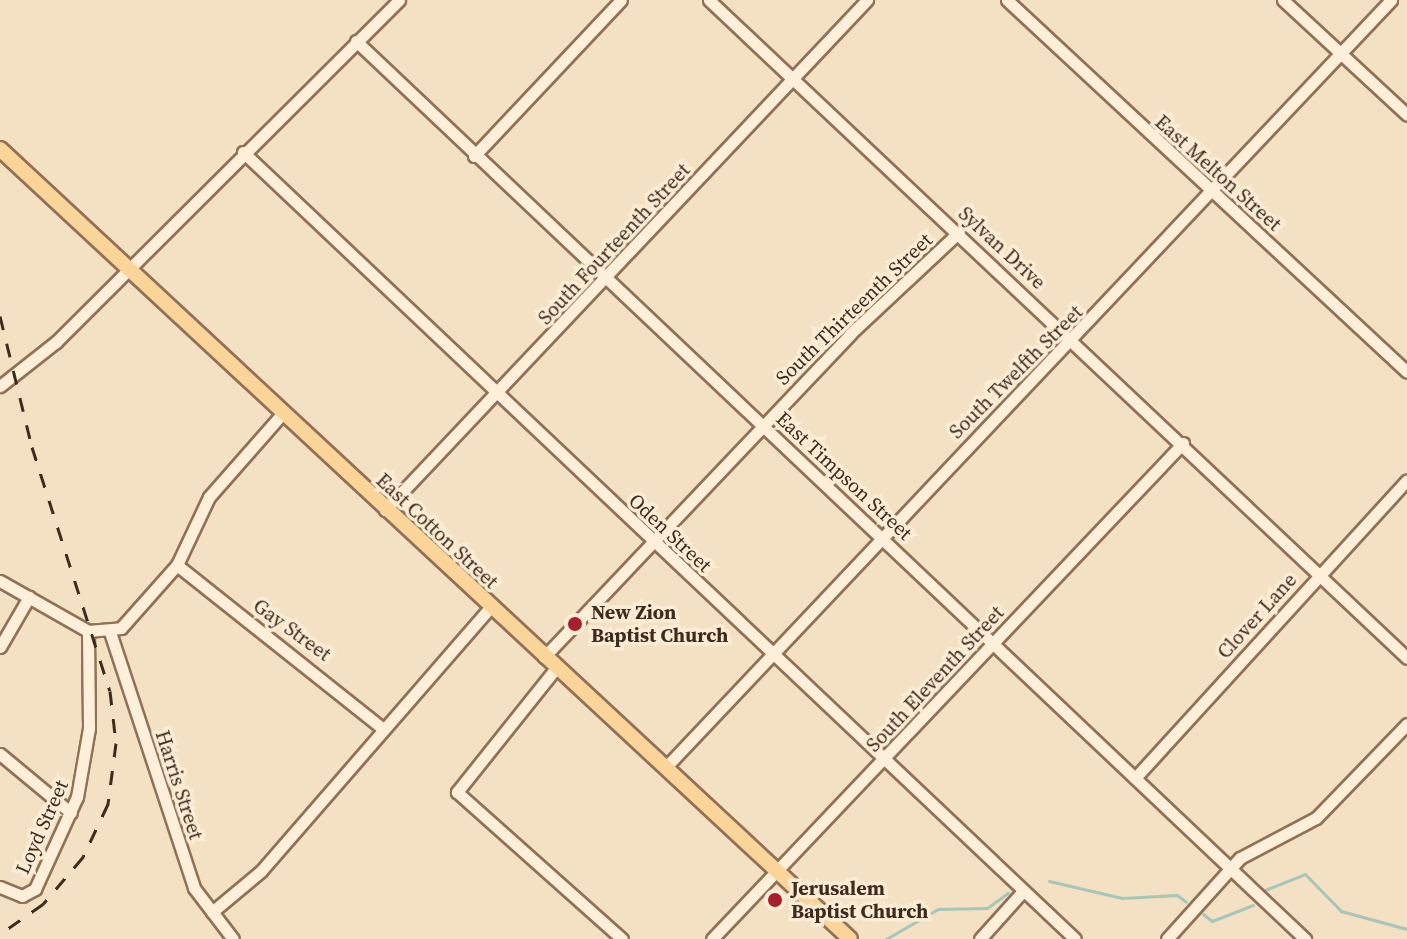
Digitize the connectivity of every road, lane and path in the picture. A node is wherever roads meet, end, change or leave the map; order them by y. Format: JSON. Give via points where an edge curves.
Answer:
{"nodes":[{"id":1,"x":399,"y":0,"type":"edge"},
{"id":2,"x":621,"y":0,"type":"edge"},
{"id":3,"x":709,"y":0,"type":"edge"},
{"id":4,"x":867,"y":0,"type":"edge"},
{"id":5,"x":1007,"y":0,"type":"edge"},
{"id":6,"x":1283,"y":0,"type":"edge"},
{"id":7,"x":1391,"y":0,"type":"edge"},
{"id":8,"x":356,"y":41,"type":"junction"},
{"id":9,"x":1341,"y":54,"type":"junction"},
{"id":10,"x":794,"y":79,"type":"junction"},
{"id":11,"x":1407,"y":115,"type":"edge"},
{"id":12,"x":0,"y":149,"type":"edge"},
{"id":13,"x":243,"y":152,"type":"junction"},
{"id":14,"x":474,"y":156,"type":"junction"},
{"id":15,"x":1213,"y":195,"type":"junction"},
{"id":16,"x":959,"y":232,"type":"junction"},
{"id":17,"x":127,"y":268,"type":"junction"},
{"id":18,"x":604,"y":280,"type":"junction"},
{"id":19,"x":1075,"y":340,"type":"junction"},
{"id":20,"x":1407,"y":372,"type":"edge"},
{"id":21,"x":0,"y":386,"type":"edge"},
{"id":22,"x":497,"y":394,"type":"junction"},
{"id":23,"x":282,"y":414,"type":"junction"},
{"id":24,"x":763,"y":424,"type":"junction"},
{"id":25,"x":1183,"y":443,"type":"junction"},
{"id":26,"x":1407,"y":480,"type":"edge"},
{"id":27,"x":385,"y":510,"type":"junction"},
{"id":28,"x":881,"y":536,"type":"junction"},
{"id":29,"x":655,"y":543,"type":"junction"},
{"id":30,"x":177,"y":565,"type":"junction"},
{"id":31,"x":1321,"y":572,"type":"junction"},
{"id":32,"x":0,"y":581,"type":"edge"},
{"id":33,"x":29,"y":597,"type":"junction"},
{"id":34,"x":490,"y":608,"type":"junction"},
{"id":35,"x":88,"y":631,"type":"junction"},
{"id":36,"x":110,"y":632,"type":"junction"},
{"id":37,"x":995,"y":642,"type":"junction"},
{"id":38,"x":0,"y":647,"type":"edge"},
{"id":39,"x":771,"y":653,"type":"junction"},
{"id":40,"x":544,"y":657,"type":"junction"},
{"id":41,"x":1407,"y":658,"type":"edge"},
{"id":42,"x":556,"y":668,"type":"junction"},
{"id":43,"x":1407,"y":724,"type":"edge"},
{"id":44,"x":382,"y":728,"type":"junction"},
{"id":45,"x":0,"y":754,"type":"edge"},
{"id":46,"x":884,"y":760,"type":"junction"},
{"id":47,"x":665,"y":768,"type":"junction"},
{"id":48,"x":1135,"y":778,"type":"junction"},
{"id":49,"x":71,"y":813,"type":"junction"},
{"id":50,"x":1230,"y":868,"type":"junction"},
{"id":51,"x":776,"y":870,"type":"junction"},
{"id":52,"x":0,"y":887,"type":"edge"},
{"id":53,"x":1023,"y":891,"type":"junction"},
{"id":54,"x":212,"y":912,"type":"junction"},
{"id":55,"x":233,"y":939,"type":"edge"},
{"id":56,"x":622,"y":939,"type":"edge"},
{"id":57,"x":712,"y":939,"type":"edge"},
{"id":58,"x":850,"y":939,"type":"edge"},
{"id":59,"x":980,"y":939,"type":"edge"},
{"id":60,"x":1075,"y":939,"type":"edge"},
{"id":61,"x":1167,"y":939,"type":"edge"},
{"id":62,"x":1305,"y":939,"type":"edge"}],
"edges":[{"from":1,"to":8,"type":"street"},
{"from":2,"to":14,"type":"street"},
{"from":3,"to":10,"type":"street","name":"Sylvan Drive"},
{"from":4,"to":10,"type":"street","name":"South Fourteenth Street"},
{"from":5,"to":15,"type":"street","name":"East Melton Street"},
{"from":6,"to":9,"type":"street"},
{"from":7,"to":9,"type":"street","name":"South Twelfth Street"},
{"from":8,"to":13,"type":"street"},
{"from":8,"to":14,"type":"street","name":"East Timpson Street"},
{"from":9,"to":11,"type":"street"},
{"from":9,"to":15,"type":"street","name":"South Twelfth Street"},
{"from":10,"to":16,"type":"street","name":"Sylvan Drive"},
{"from":10,"to":18,"type":"street","name":"South Fourteenth Street"},
{"from":12,"to":17,"type":"main road","name":"East Cotton Street"},
{"from":13,"to":17,"type":"street"},
{"from":13,"to":22,"type":"street","name":"Oden Street"},
{"from":14,"to":18,"type":"street","name":"East Timpson Street"},
{"from":15,"to":19,"type":"street","name":"South Twelfth Street"},
{"from":15,"to":20,"type":"street","name":"East Melton Street"},
{"from":16,"to":19,"type":"street","name":"Sylvan Drive"},
{"from":16,"to":24,"type":"street","name":"South Thirteenth Street"},
{"from":17,"to":21,"type":"street","via":[[56,342]]},
{"from":17,"to":23,"type":"main road","name":"East Cotton Street"},
{"from":18,"to":22,"type":"street","name":"South Fourteenth Street"},
{"from":18,"to":24,"type":"street","name":"East Timpson Street"},
{"from":19,"to":25,"type":"street","name":"Sylvan Drive"},
{"from":19,"to":28,"type":"street","name":"South Twelfth Street"},
{"from":22,"to":27,"type":"street","name":"South Fourteenth Street"},
{"from":22,"to":29,"type":"street","name":"Oden Street"},
{"from":23,"to":27,"type":"main road","name":"East Cotton Street"},
{"from":23,"to":30,"type":"street","via":[[203,506]]},
{"from":24,"to":28,"type":"street","name":"East Timpson Street"},
{"from":24,"to":29,"type":"street","name":"South Thirteenth Street"},
{"from":25,"to":31,"type":"street","name":"Sylvan Drive"},
{"from":25,"to":37,"type":"street","name":"South Eleventh Street"},
{"from":26,"to":31,"type":"street","name":"Clover Lane"},
{"from":27,"to":34,"type":"main road","name":"East Cotton Street"},
{"from":28,"to":37,"type":"street","name":"East Timpson Street"},
{"from":28,"to":39,"type":"street","name":"South Twelfth Street"},
{"from":29,"to":39,"type":"street","name":"Oden Street"},
{"from":29,"to":40,"type":"street","name":"South Thirteenth Street"},
{"from":30,"to":36,"type":"street","via":[[126,624]]},
{"from":30,"to":44,"type":"street","name":"Gay Street"},
{"from":31,"to":41,"type":"street","name":"Sylvan Drive"},
{"from":31,"to":48,"type":"street","name":"Clover Lane"},
{"from":32,"to":33,"type":"street"},
{"from":33,"to":35,"type":"street"},
{"from":33,"to":38,"type":"street"},
{"from":34,"to":40,"type":"main road","name":"East Cotton Street"},
{"from":34,"to":44,"type":"street"},
{"from":35,"to":36,"type":"street"},
{"from":35,"to":49,"type":"street","name":"Loyd Street","via":[[86,758]]},
{"from":36,"to":54,"type":"street","name":"Harris Street","via":[[194,888]]},
{"from":37,"to":46,"type":"street","name":"South Eleventh Street"},
{"from":37,"to":48,"type":"street","name":"East Timpson Street"},
{"from":39,"to":46,"type":"street","name":"Oden Street"},
{"from":39,"to":47,"type":"street","name":"South Twelfth Street"},
{"from":40,"to":42,"type":"main road","name":"East Cotton Street"},
{"from":42,"to":47,"type":"main road","name":"East Cotton Street"},
{"from":42,"to":56,"type":"street","via":[[457,792]]},
{"from":43,"to":50,"type":"street","via":[[1325,811],[1254,846]]},
{"from":44,"to":54,"type":"street","via":[[261,871]]},
{"from":45,"to":49,"type":"street"},
{"from":46,"to":51,"type":"street","name":"South Eleventh Street"},
{"from":46,"to":53,"type":"street","name":"Oden Street"},
{"from":47,"to":51,"type":"main road","name":"East Cotton Street"},
{"from":48,"to":50,"type":"street","name":"East Timpson Street"},
{"from":49,"to":52,"type":"street","name":"Loyd Street","via":[[30,893]]},
{"from":50,"to":61,"type":"street"},
{"from":50,"to":62,"type":"street","name":"East Timpson Street"},
{"from":51,"to":57,"type":"street","name":"South Eleventh Street"},
{"from":51,"to":58,"type":"main road","name":"East Cotton Street"},
{"from":53,"to":59,"type":"street"},
{"from":53,"to":60,"type":"street","name":"Oden Street"},
{"from":54,"to":55,"type":"street","name":"Harris Street"}]}
